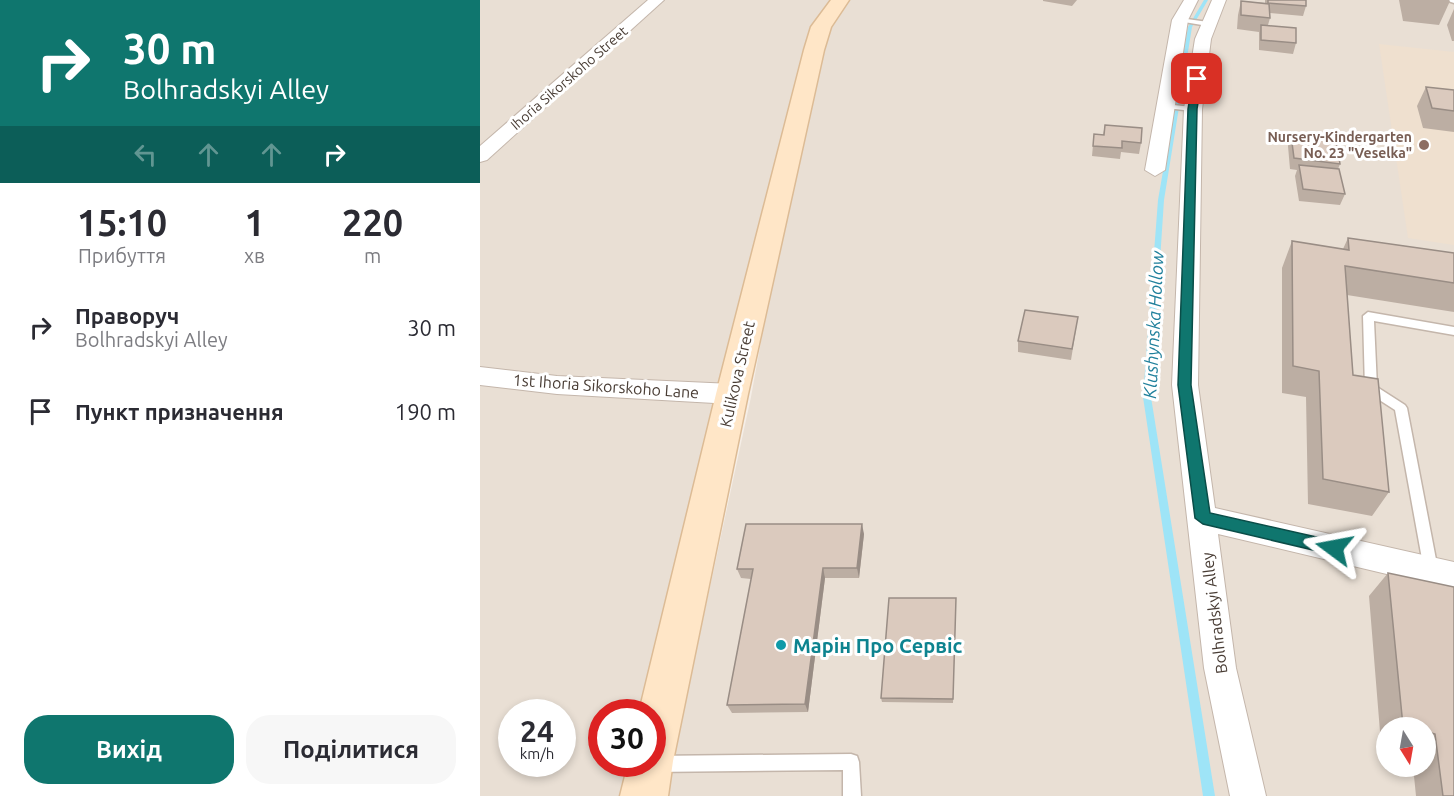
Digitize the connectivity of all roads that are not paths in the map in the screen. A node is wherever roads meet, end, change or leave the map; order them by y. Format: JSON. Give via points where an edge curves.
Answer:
{"nodes":[{"id":1,"x":657,"y":0,"type":"edge"},
{"id":2,"x":840,"y":0,"type":"edge"},
{"id":3,"x":1191,"y":0,"type":"edge"},
{"id":4,"x":1219,"y":0,"type":"edge"},
{"id":5,"x":1194,"y":22,"type":"junction"},
{"id":6,"x":1183,"y":77,"type":"junction"},
{"id":7,"x":1168,"y":106,"type":"junction"},
{"id":8,"x":1189,"y":109,"type":"junction"},
{"id":9,"x":480,"y":156,"type":"edge"},
{"id":10,"x":1155,"y":170,"type":"dead end"},
{"id":11,"x":1454,"y":331,"type":"edge"},
{"id":12,"x":480,"y":376,"type":"edge"},
{"id":13,"x":732,"y":394,"type":"junction"},
{"id":14,"x":1203,"y":518,"type":"junction"},
{"id":15,"x":1442,"y":573,"type":"edge"},
{"id":16,"x":664,"y":699,"type":"edge"},
{"id":17,"x":666,"y":764,"type":"edge"},
{"id":18,"x":648,"y":777,"type":"edge"},
{"id":19,"x":644,"y":796,"type":"edge"},
{"id":20,"x":852,"y":796,"type":"edge"},
{"id":21,"x":1248,"y":796,"type":"edge"}],
"edges":[{"from":1,"to":9,"type":"street","name":"Ihoria Sikorskoho Street"},
{"from":2,"to":13,"type":"street","name":"Kulikova Street","via":[[821,27],[814,50]]},
{"from":3,"to":5,"type":"street","name":"Bolhradskyi Alley"},
{"from":4,"to":5,"type":"street","name":"Bolhradskyi Alley"},
{"from":5,"to":6,"type":"street","name":"Bolhradskyi Alley"},
{"from":6,"to":7,"type":"street","name":"Bolhradskyi Alley"},
{"from":6,"to":8,"type":"street","name":"Bolhradskyi Alley"},
{"from":7,"to":8,"type":"lane"},
{"from":7,"to":10,"type":"street","name":"Bolhradskyi Alley"},
{"from":8,"to":14,"type":"street","name":"Bolhradskyi Alley","via":[[1185,385]]},
{"from":11,"to":15,"type":"lane","via":[[1368,316],[1371,389],[1401,408]]},
{"from":12,"to":13,"type":"street","name":"1st Ihoria Sikorskoho Lane","via":[[557,385]]},
{"from":13,"to":16,"type":"street","name":"Kulikova Street"},
{"from":14,"to":15,"type":"street"},
{"from":14,"to":21,"type":"street","name":"Bolhradskyi Alley","via":[[1220,668]]},
{"from":17,"to":20,"type":"lane","via":[[851,762]]},
{"from":18,"to":19,"type":"street"}]}
